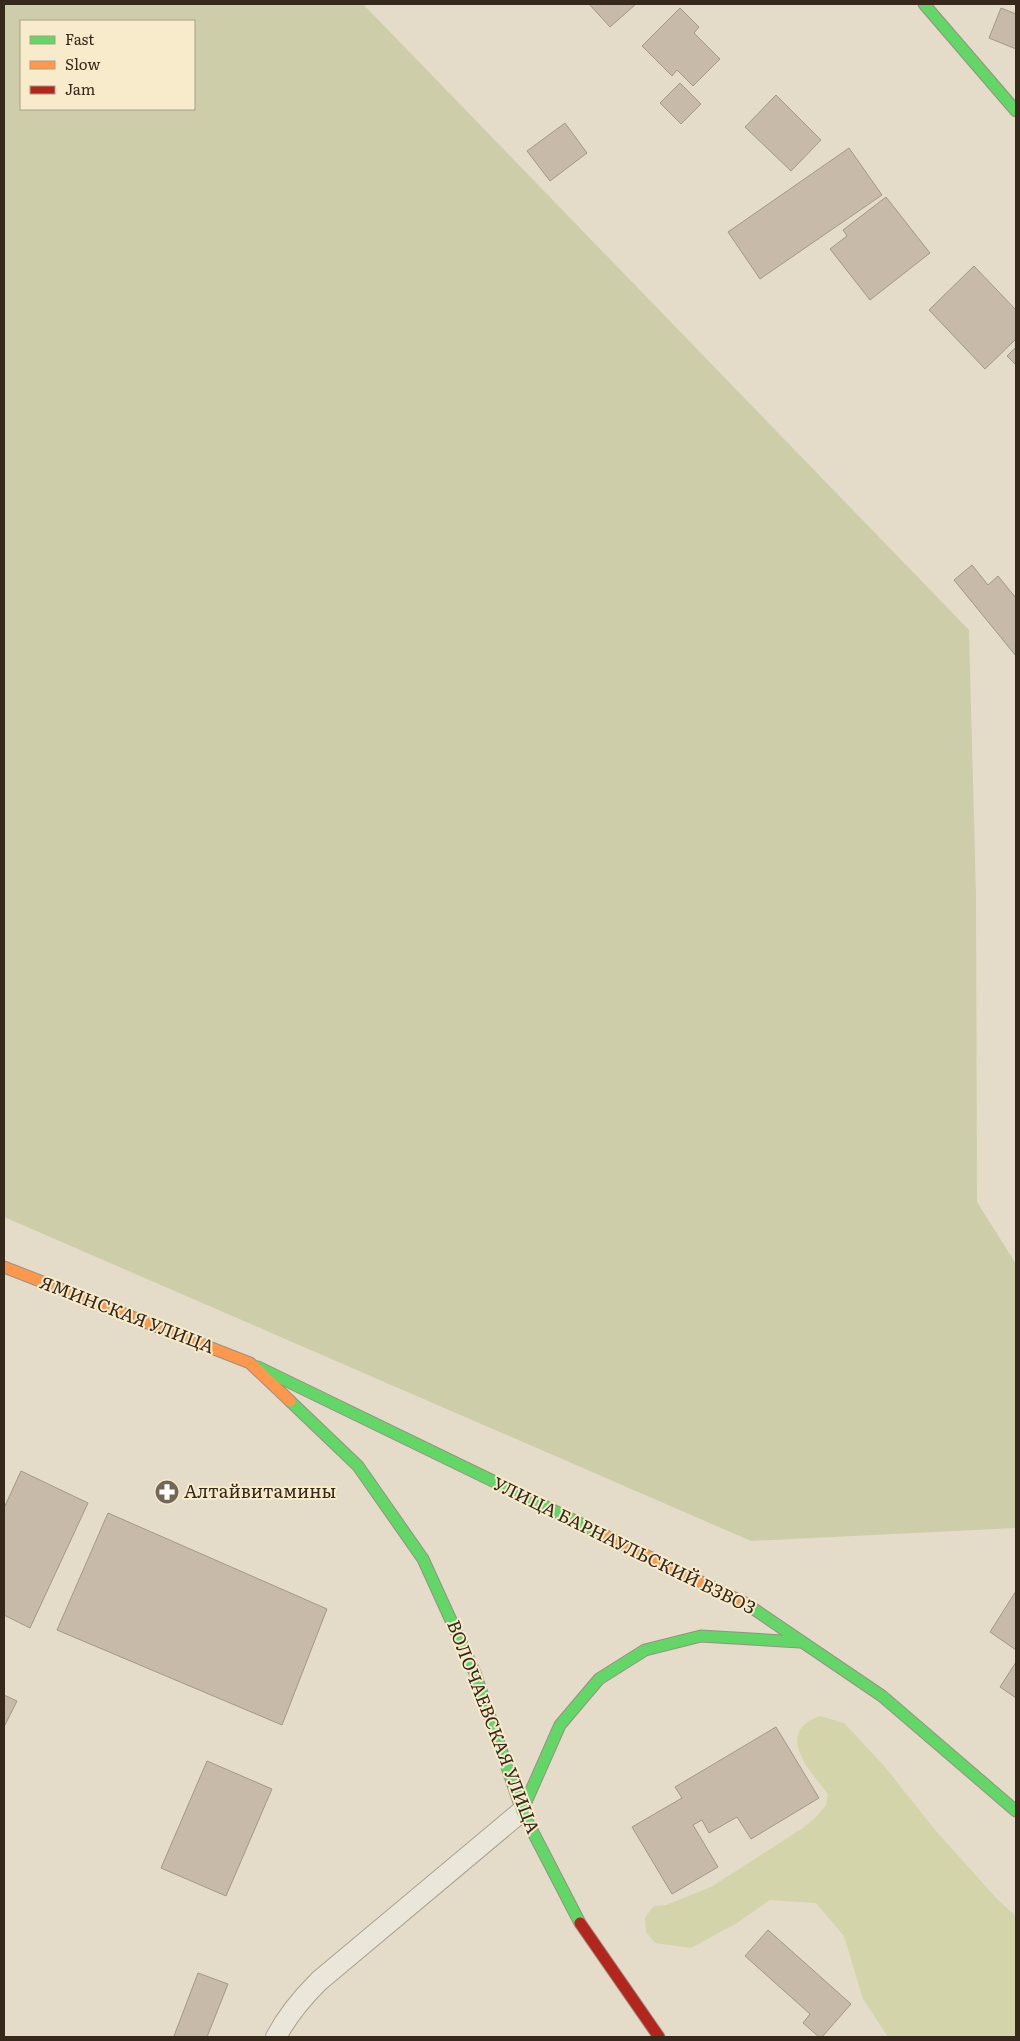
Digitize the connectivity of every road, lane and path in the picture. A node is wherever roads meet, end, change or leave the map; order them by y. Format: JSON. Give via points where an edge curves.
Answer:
{"nodes":[{"id":1,"x":924,"y":4,"type":"edge"},
{"id":2,"x":1016,"y":110,"type":"edge"},
{"id":3,"x":4,"y":1267,"type":"edge"},
{"id":4,"x":250,"y":1363,"type":"junction"},
{"id":5,"x":802,"y":1642,"type":"junction"},
{"id":6,"x":522,"y":1811,"type":"junction"},
{"id":7,"x":1016,"y":1811,"type":"edge"},
{"id":8,"x":276,"y":2037,"type":"edge"},
{"id":9,"x":659,"y":2037,"type":"edge"}],
"edges":[{"from":1,"to":2,"type":"main road"},
{"from":3,"to":4,"type":"main road","name":"ЯМИНСКАЯ УЛИЦА"},
{"from":4,"to":5,"type":"main road","name":"УЛИЦА БАРНАУЛЬСКИЙ ВЗВОЗ","via":[[745,1603]]},
{"from":4,"to":6,"type":"main road","name":"ВОЛОЧАЕВСКАЯ УЛИЦА","via":[[358,1466],[423,1559],[476,1673]]},
{"from":5,"to":6,"type":"main road","via":[[701,1636],[645,1650],[599,1679],[560,1725]]},
{"from":5,"to":7,"type":"main road","name":"УЛИЦА БАРНАУЛЬСКИЙ ВЗВОЗ","via":[[882,1696]]},
{"from":6,"to":8,"type":"lane","via":[[319,1981],[285,2020]]},
{"from":6,"to":9,"type":"main road","name":"ВОЛОЧАЕВСКАЯ УЛИЦА","via":[[584,1931]]}]}
